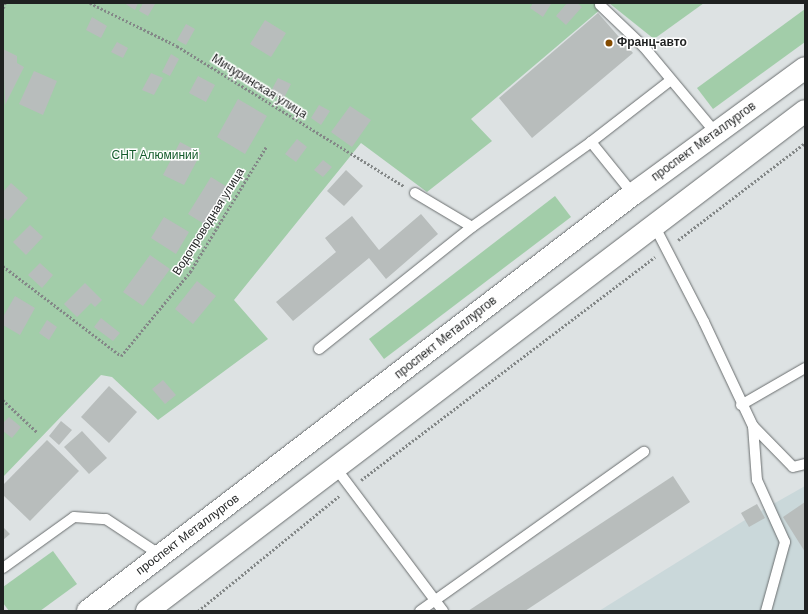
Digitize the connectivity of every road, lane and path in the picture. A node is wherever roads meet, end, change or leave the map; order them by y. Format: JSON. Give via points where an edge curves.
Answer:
{"nodes":[{"id":1,"x":5,"y":3,"type":"edge"},
{"id":2,"x":90,"y":3,"type":"edge"},
{"id":3,"x":600,"y":5,"type":"dead end"},
{"id":4,"x":3,"y":8,"type":"edge"},
{"id":5,"x":805,"y":68,"type":"edge"},
{"id":6,"x":670,"y":80,"type":"junction"},
{"id":7,"x":805,"y":111,"type":"edge"},
{"id":8,"x":716,"y":133,"type":"junction"},
{"id":9,"x":591,"y":142,"type":"junction"},
{"id":10,"x":805,"y":143,"type":"edge"},
{"id":11,"x":266,"y":147,"type":"dead end"},
{"id":12,"x":415,"y":193,"type":"joint"},
{"id":13,"x":633,"y":194,"type":"junction"},
{"id":14,"x":654,"y":225,"type":"junction"},
{"id":15,"x":472,"y":227,"type":"junction"},
{"id":16,"x":666,"y":248,"type":"junction"},
{"id":17,"x":3,"y":266,"type":"edge"},
{"id":18,"x":319,"y":349,"type":"dead end"},
{"id":19,"x":805,"y":368,"type":"edge"},
{"id":20,"x":3,"y":400,"type":"edge"},
{"id":21,"x":741,"y":405,"type":"junction"},
{"id":22,"x":753,"y":426,"type":"junction"},
{"id":23,"x":38,"y":432,"type":"dead end"},
{"id":24,"x":644,"y":452,"type":"dead end"},
{"id":25,"x":805,"y":464,"type":"edge"},
{"id":26,"x":335,"y":467,"type":"junction"},
{"id":27,"x":351,"y":488,"type":"junction"},
{"id":28,"x":162,"y":556,"type":"junction"},
{"id":29,"x":3,"y":568,"type":"edge"},
{"id":30,"x":435,"y":601,"type":"junction"},
{"id":31,"x":88,"y":611,"type":"edge"},
{"id":32,"x":147,"y":611,"type":"edge"},
{"id":33,"x":198,"y":611,"type":"edge"},
{"id":34,"x":420,"y":611,"type":"edge"},
{"id":35,"x":443,"y":611,"type":"edge"},
{"id":36,"x":766,"y":611,"type":"edge"}],
"edges":[{"from":1,"to":4,"type":"path"},
{"from":2,"to":12,"type":"path","name":"Мичуринская улица","via":[[177,46]]},
{"from":3,"to":6,"type":"lane","via":[[644,47]]},
{"from":5,"to":8,"type":"main road","name":"проспект Металлургов"},
{"from":6,"to":8,"type":"lane"},
{"from":6,"to":9,"type":"lane"},
{"from":7,"to":14,"type":"main road"},
{"from":8,"to":13,"type":"main road","name":"проспект Металлургов"},
{"from":9,"to":13,"type":"lane"},
{"from":9,"to":15,"type":"lane"},
{"from":10,"to":16,"type":"path"},
{"from":11,"to":17,"type":"path","name":"Водопроводная улица","via":[[190,272],[121,356]]},
{"from":12,"to":15,"type":"lane"},
{"from":13,"to":28,"type":"main road","name":"проспект Металлургов"},
{"from":14,"to":16,"type":"lane"},
{"from":14,"to":26,"type":"main road"},
{"from":15,"to":18,"type":"lane"},
{"from":16,"to":21,"type":"lane","via":[[704,322]]},
{"from":16,"to":27,"type":"path"},
{"from":19,"to":21,"type":"lane"},
{"from":20,"to":23,"type":"path"},
{"from":21,"to":22,"type":"lane"},
{"from":22,"to":25,"type":"lane","via":[[793,467]]},
{"from":22,"to":36,"type":"lane","via":[[757,480],[785,542]]},
{"from":24,"to":30,"type":"lane"},
{"from":26,"to":27,"type":"lane"},
{"from":26,"to":32,"type":"main road"},
{"from":27,"to":30,"type":"lane"},
{"from":27,"to":33,"type":"path"},
{"from":28,"to":29,"type":"lane","via":[[106,519],[74,517]]},
{"from":28,"to":31,"type":"main road","name":"проспект Металлургов"},
{"from":30,"to":34,"type":"lane"},
{"from":30,"to":35,"type":"lane"}]}
